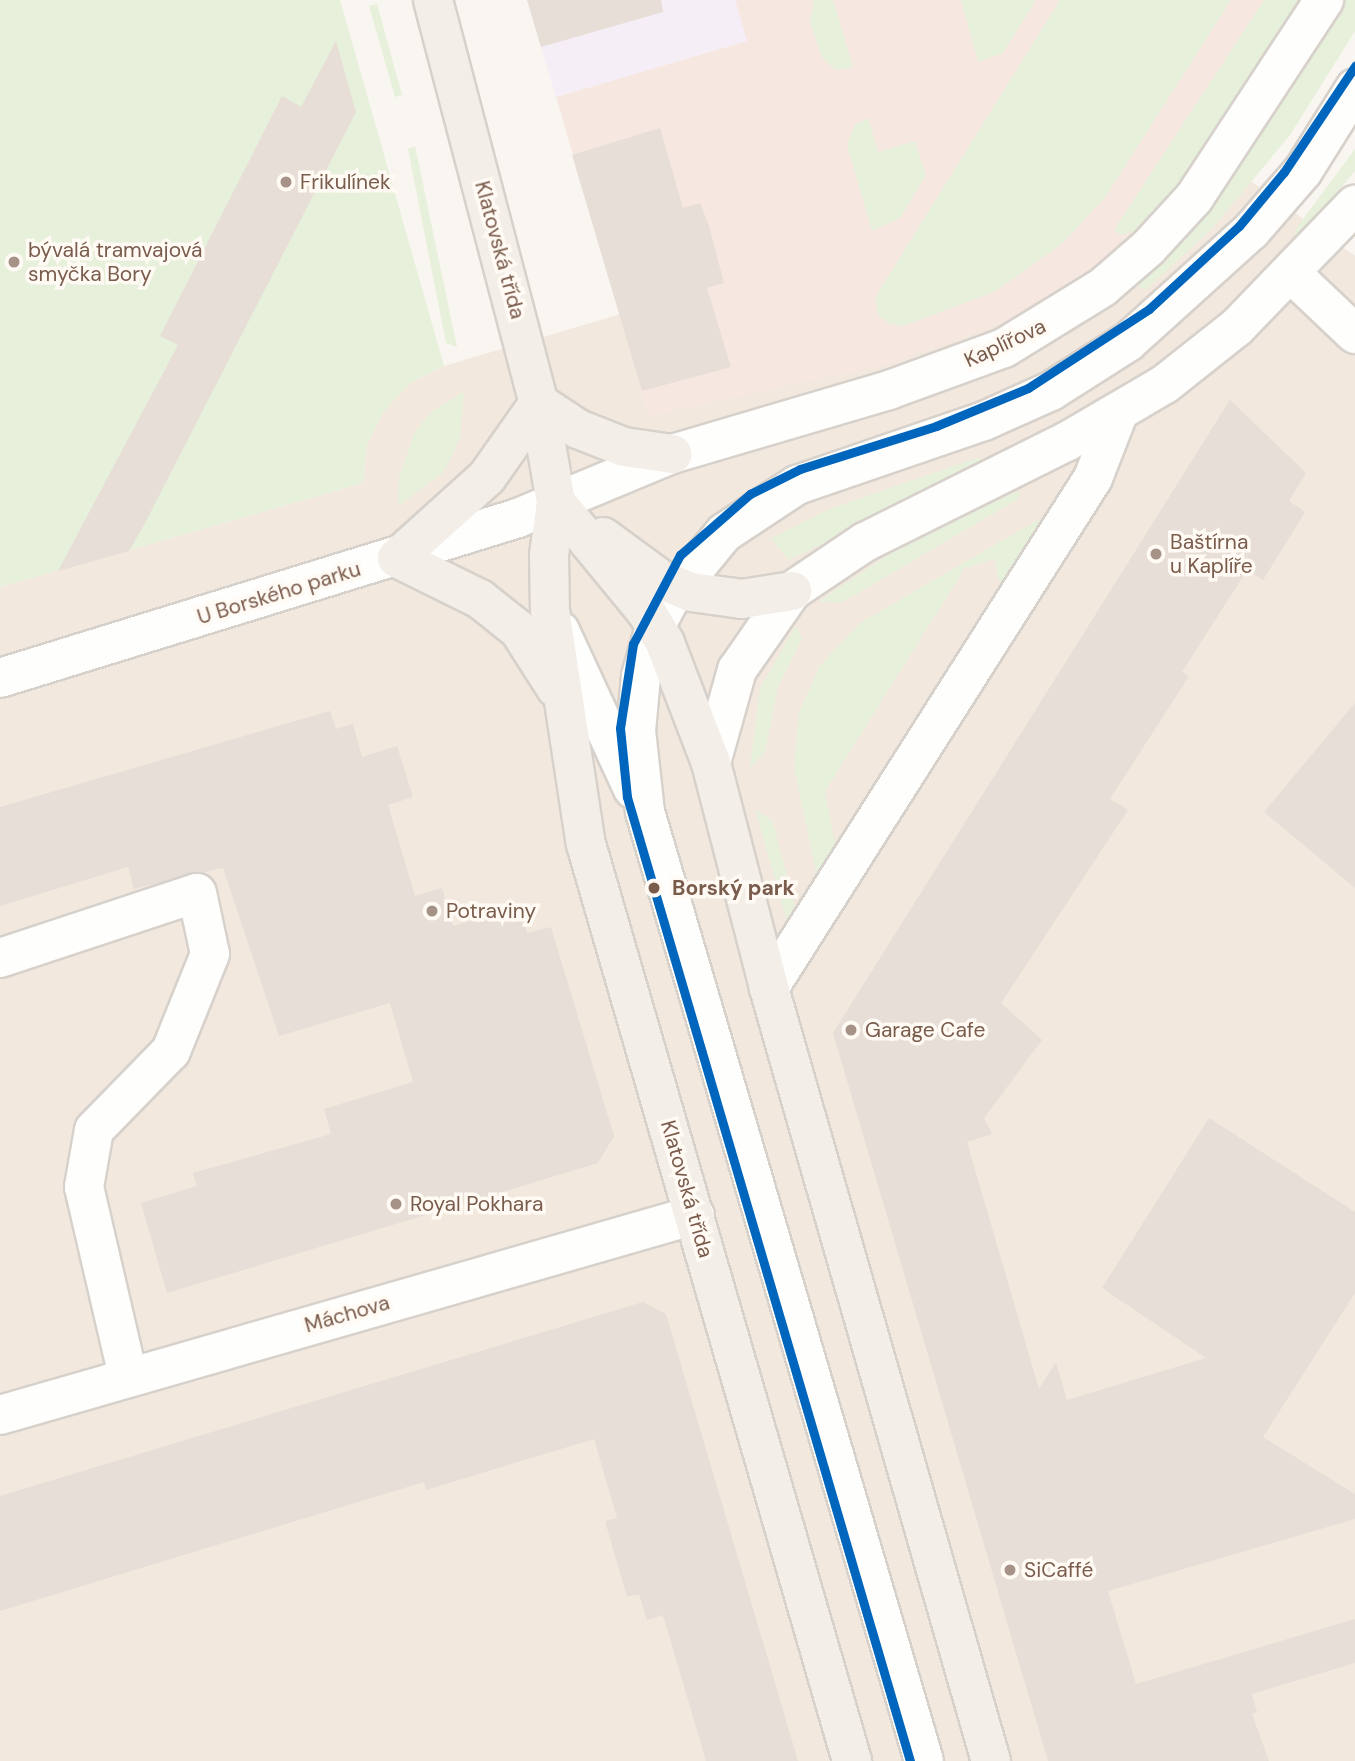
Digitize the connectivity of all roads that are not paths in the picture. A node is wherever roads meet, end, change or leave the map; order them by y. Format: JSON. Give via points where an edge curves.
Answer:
{"nodes":[{"id":1,"x":433,"y":0,"type":"edge"},
{"id":2,"x":1324,"y":0,"type":"edge"},
{"id":3,"x":1355,"y":88,"type":"edge"},
{"id":4,"x":1355,"y":205,"type":"edge"},
{"id":5,"x":1292,"y":274,"type":"junction"},
{"id":6,"x":1355,"y":334,"type":"edge"},
{"id":7,"x":539,"y":403,"type":"junction"},
{"id":8,"x":1118,"y":414,"type":"junction"},
{"id":9,"x":672,"y":454,"type":"junction"},
{"id":10,"x":556,"y":502,"type":"junction"},
{"id":11,"x":397,"y":558,"type":"junction"},
{"id":12,"x":678,"y":587,"type":"junction"},
{"id":13,"x":792,"y":591,"type":"junction"},
{"id":14,"x":550,"y":610,"type":"junction"},
{"id":15,"x":655,"y":626,"type":"junction"},
{"id":16,"x":0,"y":678,"type":"edge"},
{"id":17,"x":568,"y":716,"type":"junction"},
{"id":18,"x":711,"y":763,"type":"junction"},
{"id":19,"x":645,"y":812,"type":"junction"},
{"id":20,"x":0,"y":958,"type":"edge"},
{"id":21,"x":769,"y":988,"type":"junction"},
{"id":22,"x":695,"y":1215,"type":"junction"},
{"id":23,"x":128,"y":1376,"type":"junction"},
{"id":24,"x":0,"y":1415,"type":"edge"},
{"id":25,"x":852,"y":1761,"type":"edge"},
{"id":26,"x":924,"y":1761,"type":"edge"},
{"id":27,"x":991,"y":1761,"type":"edge"}],
"edges":[{"from":1,"to":7,"type":"main road","name":"Klatovská třída"},
{"from":2,"to":9,"type":"street","name":"Kaplířova","via":[[1194,198],[1103,287],[1004,348],[889,390]]},
{"from":3,"to":12,"type":"street","via":[[1303,171],[1251,231],[1128,342],[1051,391],[984,421],[786,491],[724,533]]},
{"from":4,"to":5,"type":"street"},
{"from":5,"to":6,"type":"street"},
{"from":5,"to":8,"type":"street","via":[[1193,364]]},
{"from":7,"to":9,"type":"main road","via":[[578,429],[624,447]]},
{"from":7,"to":10,"type":"main road","name":"Klatovská třída"},
{"from":7,"to":11,"type":"main road","via":[[487,477]]},
{"from":8,"to":13,"type":"street","via":[[865,542]]},
{"from":8,"to":21,"type":"street","via":[[1093,478]]},
{"from":9,"to":10,"type":"street","name":"Kaplířova"},
{"from":10,"to":11,"type":"street","name":"U Borského parku"},
{"from":10,"to":12,"type":"main road","via":[[663,581]]},
{"from":10,"to":14,"type":"main road","name":"Klatovská třída","via":[[549,555]]},
{"from":10,"to":15,"type":"main road","name":"Klatovská třída"},
{"from":11,"to":16,"type":"street","name":"U Borského parku"},
{"from":11,"to":17,"type":"main road","via":[[480,599],[519,630],[548,670]]},
{"from":12,"to":13,"type":"main road","via":[[742,599]]},
{"from":12,"to":15,"type":"street"},
{"from":13,"to":18,"type":"street","via":[[737,670]]},
{"from":14,"to":17,"type":"main road","name":"Klatovská třída"},
{"from":14,"to":19,"type":"street","name":"Klatovská třída"},
{"from":15,"to":18,"type":"main road","name":"Klatovská třída"},
{"from":15,"to":19,"type":"street","name":"Klatovská třída","via":[[641,676],[636,731]]},
{"from":17,"to":22,"type":"main road","name":"Klatovská třída","via":[[586,844]]},
{"from":18,"to":21,"type":"main road","name":"Klatovská třída"},
{"from":19,"to":26,"type":"street","name":"Klatovská třída"},
{"from":20,"to":23,"type":"street","via":[[197,893],[210,954],[170,1051],[94,1130],[84,1187]]},
{"from":21,"to":27,"type":"main road","name":"Klatovská třída"},
{"from":22,"to":23,"type":"street","name":"Máchova"},
{"from":22,"to":25,"type":"main road","name":"Klatovská třída"},
{"from":23,"to":24,"type":"street","name":"Máchova"}]}
